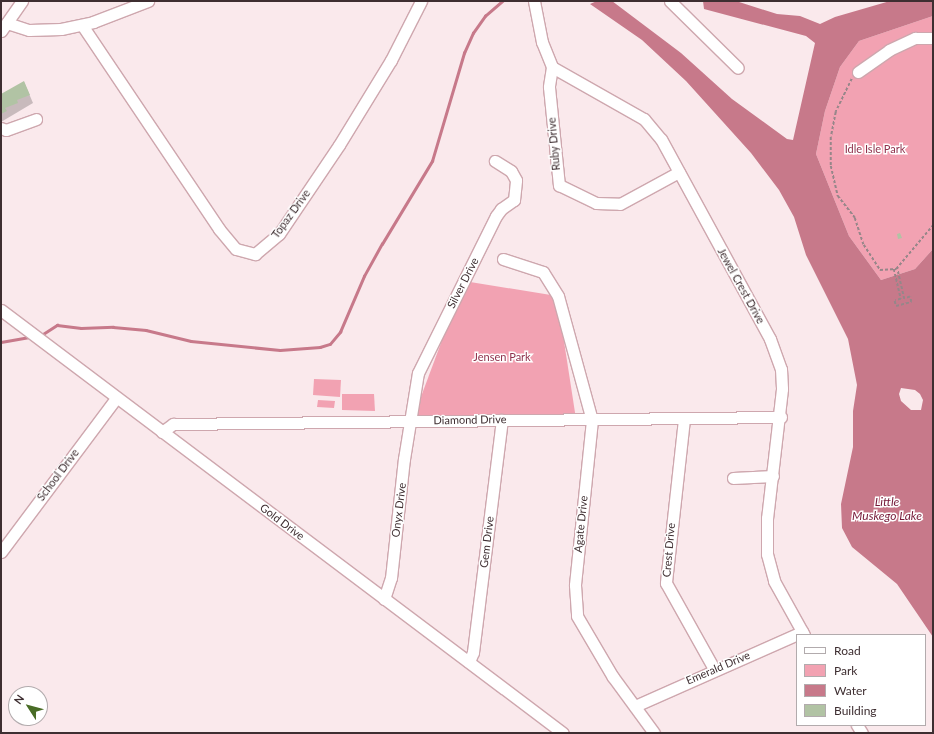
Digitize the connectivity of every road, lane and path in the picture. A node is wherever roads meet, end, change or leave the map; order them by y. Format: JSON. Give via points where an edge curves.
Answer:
{"nodes":[{"id":1,"x":22,"y":1,"type":"edge"},
{"id":2,"x":148,"y":1,"type":"edge"},
{"id":3,"x":421,"y":1,"type":"edge"},
{"id":4,"x":534,"y":1,"type":"edge"},
{"id":5,"x":670,"y":1,"type":"edge"},
{"id":6,"x":82,"y":25,"type":"junction"},
{"id":7,"x":4,"y":27,"type":"edge"},
{"id":8,"x":933,"y":38,"type":"edge"},
{"id":9,"x":552,"y":67,"type":"junction"},
{"id":10,"x":738,"y":68,"type":"dead end"},
{"id":11,"x":858,"y":72,"type":"joint"},
{"id":12,"x":36,"y":119,"type":"dead end"},
{"id":13,"x":1,"y":128,"type":"edge"},
{"id":14,"x":494,"y":161,"type":"dead end"},
{"id":15,"x":679,"y":172,"type":"junction"},
{"id":16,"x":933,"y":225,"type":"edge"},
{"id":17,"x":503,"y":259,"type":"dead end"},
{"id":18,"x":895,"y":269,"type":"junction"},
{"id":19,"x":1,"y":310,"type":"edge"},
{"id":20,"x":116,"y":398,"type":"junction"},
{"id":21,"x":781,"y":417,"type":"junction"},
{"id":22,"x":684,"y":419,"type":"junction"},
{"id":23,"x":502,"y":420,"type":"junction"},
{"id":24,"x":592,"y":420,"type":"junction"},
{"id":25,"x":412,"y":421,"type":"junction"},
{"id":26,"x":162,"y":432,"type":"junction"},
{"id":27,"x":773,"y":476,"type":"junction"},
{"id":28,"x":733,"y":478,"type":"dead end"},
{"id":29,"x":1,"y":552,"type":"edge"},
{"id":30,"x":384,"y":599,"type":"junction"},
{"id":31,"x":803,"y":633,"type":"edge"},
{"id":32,"x":796,"y":636,"type":"edge"},
{"id":33,"x":469,"y":662,"type":"junction"},
{"id":34,"x":714,"y":669,"type":"junction"},
{"id":35,"x":635,"y":706,"type":"junction"},
{"id":36,"x":563,"y":733,"type":"edge"},
{"id":37,"x":654,"y":733,"type":"edge"}],
"edges":[{"from":1,"to":7,"type":"street"},
{"from":2,"to":6,"type":"street"},
{"from":3,"to":6,"type":"street","name":"Topaz Drive","via":[[391,60],[339,145],[279,234],[255,254],[236,248],[219,229]]},
{"from":4,"to":9,"type":"street","via":[[542,42]]},
{"from":5,"to":10,"type":"street"},
{"from":6,"to":7,"type":"street","via":[[35,30]]},
{"from":8,"to":11,"type":"street","via":[[915,38],[889,50]]},
{"from":9,"to":15,"type":"street","name":"Jewel Crest Drive","via":[[644,119],[661,139]]},
{"from":9,"to":15,"type":"street","name":"Ruby Drive","via":[[550,95],[559,185],[596,203],[620,204]]},
{"from":11,"to":18,"type":"path","via":[[850,81],[836,112],[830,137],[833,184],[838,196],[855,218],[864,245],[880,270]]},
{"from":12,"to":13,"type":"street","via":[[6,130]]},
{"from":14,"to":25,"type":"street","name":"Silver Drive","via":[[511,171],[516,180],[514,200],[496,216],[429,347],[418,373]]},
{"from":15,"to":21,"type":"street","name":"Jewel Crest Drive","via":[[770,339],[781,370]]},
{"from":16,"to":18,"type":"path"},
{"from":17,"to":24,"type":"street","name":"Agate Drive","via":[[544,272],[558,296]]},
{"from":18,"to":18,"type":"path","via":[[901,299],[895,301],[896,306],[911,302],[910,297],[904,299]]},
{"from":19,"to":20,"type":"street","name":"Gold Drive"},
{"from":20,"to":26,"type":"street","name":"Gold Drive"},
{"from":20,"to":29,"type":"street","name":"School Drive"},
{"from":21,"to":22,"type":"street","name":"Diamond Drive"},
{"from":21,"to":27,"type":"street","name":"Jewel Crest Drive"},
{"from":22,"to":24,"type":"street","name":"Diamond Drive"},
{"from":22,"to":34,"type":"street","name":"Crest Drive","via":[[666,583]]},
{"from":23,"to":24,"type":"street","name":"Diamond Drive"},
{"from":23,"to":25,"type":"street","name":"Diamond Drive"},
{"from":23,"to":33,"type":"street","name":"Gem Drive","via":[[473,652]]},
{"from":24,"to":35,"type":"street","name":"Agate Drive","via":[[575,606],[587,636],[613,678]]},
{"from":25,"to":26,"type":"street","name":"Diamond Drive","via":[[174,424]]},
{"from":25,"to":30,"type":"street","name":"Onyx Drive","via":[[404,459],[391,578]]},
{"from":26,"to":30,"type":"street","name":"Gold Drive"},
{"from":27,"to":28,"type":"street"},
{"from":27,"to":31,"type":"street","name":"Jewel Crest Drive","via":[[766,530],[768,564],[780,594]]},
{"from":30,"to":33,"type":"street","name":"Gold Drive"},
{"from":32,"to":34,"type":"street","name":"Emerald Drive"},
{"from":33,"to":36,"type":"street","name":"Gold Drive"},
{"from":34,"to":35,"type":"street","name":"Emerald Drive"},
{"from":35,"to":37,"type":"street","name":"Agate Drive"}]}
